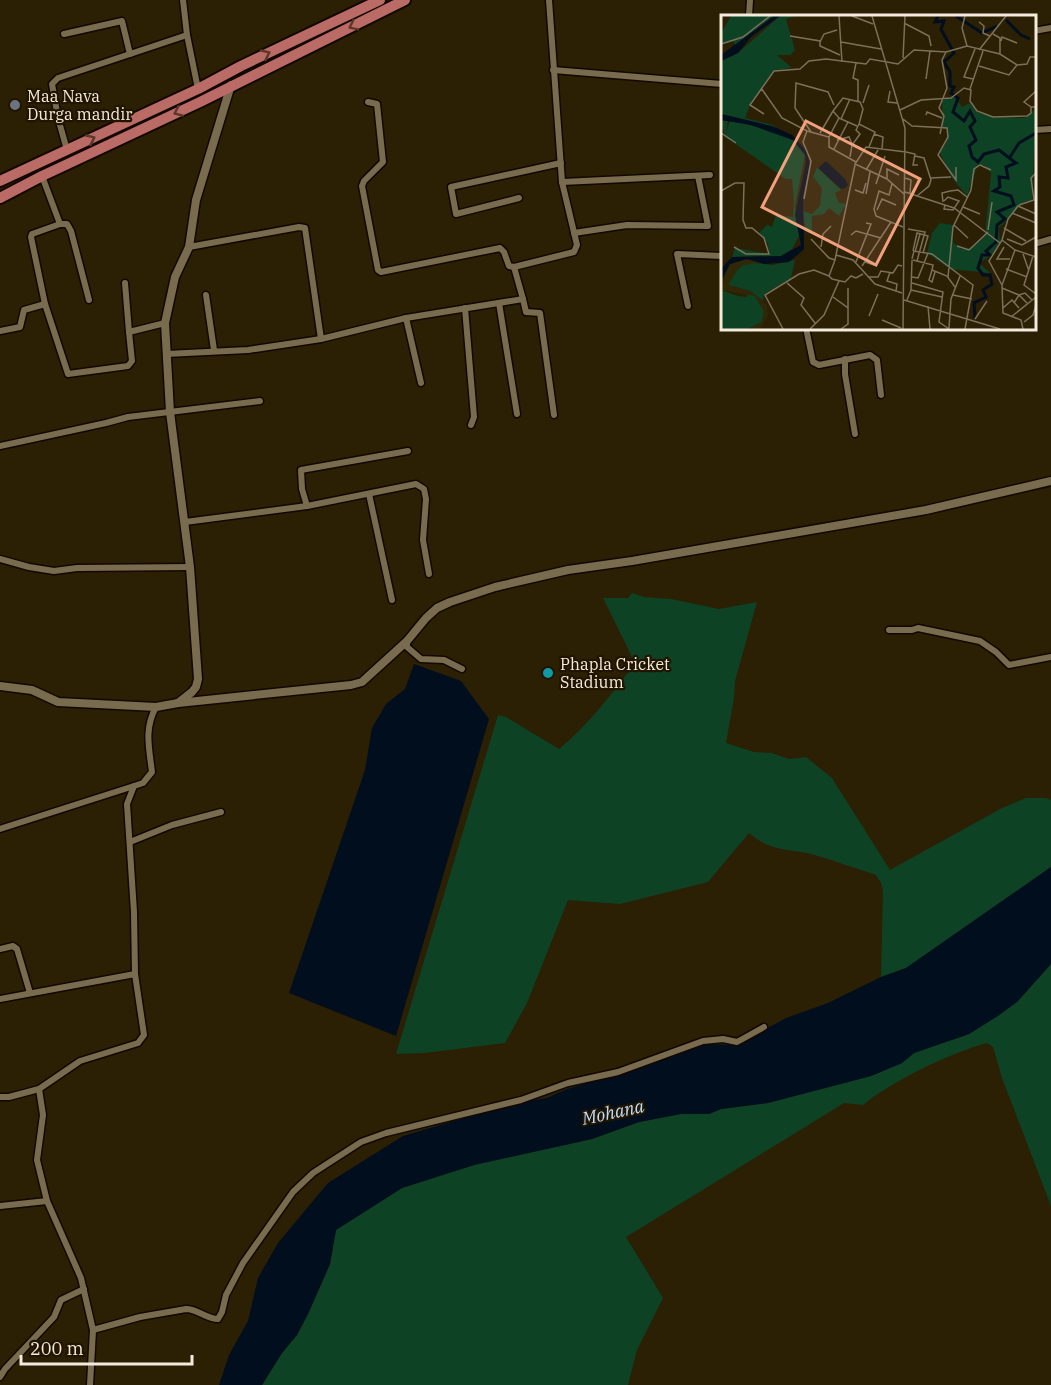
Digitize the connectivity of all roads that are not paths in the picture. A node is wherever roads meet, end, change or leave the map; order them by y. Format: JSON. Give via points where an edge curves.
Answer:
{"nodes":[{"id":1,"x":183,"y":0,"type":"edge"},
{"id":2,"x":380,"y":0,"type":"edge"},
{"id":3,"x":405,"y":0,"type":"edge"},
{"id":4,"x":549,"y":0,"type":"edge"},
{"id":5,"x":750,"y":0,"type":"edge"},
{"id":6,"x":749,"y":15,"type":"edge"},
{"id":7,"x":1051,"y":28,"type":"edge"},
{"id":8,"x":1036,"y":31,"type":"edge"},
{"id":9,"x":64,"y":34,"type":"dead end"},
{"id":10,"x":187,"y":35,"type":"junction"},
{"id":11,"x":130,"y":54,"type":"junction"},
{"id":12,"x":553,"y":70,"type":"junction"},
{"id":13,"x":721,"y":84,"type":"edge"},
{"id":14,"x":231,"y":86,"type":"junction"},
{"id":15,"x":198,"y":89,"type":"junction"},
{"id":16,"x":368,"y":102,"type":"dead end"},
{"id":17,"x":1051,"y":129,"type":"edge"},
{"id":18,"x":1036,"y":130,"type":"edge"},
{"id":19,"x":67,"y":150,"type":"junction"},
{"id":20,"x":561,"y":163,"type":"junction"},
{"id":21,"x":42,"y":176,"type":"junction"},
{"id":22,"x":698,"y":176,"type":"junction"},
{"id":23,"x":710,"y":176,"type":"dead end"},
{"id":24,"x":0,"y":182,"type":"edge"},
{"id":25,"x":562,"y":182,"type":"junction"},
{"id":26,"x":0,"y":198,"type":"edge"},
{"id":27,"x":519,"y":198,"type":"dead end"},
{"id":28,"x":60,"y":224,"type":"junction"},
{"id":29,"x":574,"y":233,"type":"junction"},
{"id":30,"x":1051,"y":239,"type":"edge"},
{"id":31,"x":1036,"y":243,"type":"edge"},
{"id":32,"x":189,"y":248,"type":"junction"},
{"id":33,"x":721,"y":256,"type":"edge"},
{"id":34,"x":514,"y":267,"type":"junction"},
{"id":35,"x":125,"y":283,"type":"dead end"},
{"id":36,"x":206,"y":295,"type":"dead end"},
{"id":37,"x":522,"y":299,"type":"junction"},
{"id":38,"x":89,"y":300,"type":"dead end"},
{"id":39,"x":499,"y":303,"type":"junction"},
{"id":40,"x":45,"y":304,"type":"junction"},
{"id":41,"x":688,"y":306,"type":"dead end"},
{"id":42,"x":465,"y":308,"type":"junction"},
{"id":43,"x":406,"y":318,"type":"junction"},
{"id":44,"x":165,"y":323,"type":"junction"},
{"id":45,"x":806,"y":330,"type":"edge"},
{"id":46,"x":0,"y":331,"type":"edge"},
{"id":47,"x":129,"y":333,"type":"junction"},
{"id":48,"x":321,"y":339,"type":"junction"},
{"id":49,"x":213,"y":350,"type":"junction"},
{"id":50,"x":166,"y":354,"type":"junction"},
{"id":51,"x":845,"y":359,"type":"junction"},
{"id":52,"x":421,"y":383,"type":"dead end"},
{"id":53,"x":881,"y":395,"type":"dead end"},
{"id":54,"x":261,"y":401,"type":"dead end"},
{"id":55,"x":170,"y":412,"type":"junction"},
{"id":56,"x":517,"y":414,"type":"dead end"},
{"id":57,"x":554,"y":415,"type":"dead end"},
{"id":58,"x":471,"y":425,"type":"dead end"},
{"id":59,"x":855,"y":434,"type":"dead end"},
{"id":60,"x":0,"y":446,"type":"edge"},
{"id":61,"x":408,"y":451,"type":"dead end"},
{"id":62,"x":1051,"y":481,"type":"edge"},
{"id":63,"x":369,"y":494,"type":"junction"},
{"id":64,"x":307,"y":506,"type":"junction"},
{"id":65,"x":185,"y":522,"type":"junction"},
{"id":66,"x":0,"y":559,"type":"edge"},
{"id":67,"x":190,"y":567,"type":"junction"},
{"id":68,"x":429,"y":574,"type":"dead end"},
{"id":69,"x":392,"y":600,"type":"dead end"},
{"id":70,"x":888,"y":630,"type":"dead end"},
{"id":71,"x":407,"y":641,"type":"junction"},
{"id":72,"x":1051,"y":657,"type":"edge"},
{"id":73,"x":462,"y":669,"type":"dead end"},
{"id":74,"x":0,"y":686,"type":"edge"},
{"id":75,"x":178,"y":703,"type":"junction"},
{"id":76,"x":156,"y":706,"type":"junction"},
{"id":77,"x":134,"y":786,"type":"junction"},
{"id":78,"x":221,"y":812,"type":"dead end"},
{"id":79,"x":2,"y":830,"type":"edge"},
{"id":80,"x":130,"y":842,"type":"junction"},
{"id":81,"x":0,"y":949,"type":"edge"},
{"id":82,"x":135,"y":974,"type":"junction"},
{"id":83,"x":30,"y":993,"type":"junction"},
{"id":84,"x":0,"y":999,"type":"edge"},
{"id":85,"x":764,"y":1028,"type":"dead end"},
{"id":86,"x":39,"y":1089,"type":"junction"},
{"id":87,"x":0,"y":1097,"type":"edge"},
{"id":88,"x":46,"y":1200,"type":"junction"},
{"id":89,"x":0,"y":1206,"type":"edge"},
{"id":90,"x":84,"y":1289,"type":"junction"},
{"id":91,"x":93,"y":1330,"type":"junction"},
{"id":92,"x":0,"y":1377,"type":"edge"},
{"id":93,"x":90,"y":1385,"type":"edge"}],
"edges":[{"from":1,"to":10,"type":"street"},
{"from":15,"to":2,"type":"highway","one_way":true},
{"from":3,"to":14,"type":"highway","one_way":true},
{"from":4,"to":12,"type":"street"},
{"from":5,"to":6,"type":"street"},
{"from":7,"to":8,"type":"street"},
{"from":9,"to":11,"type":"street","via":[[122,21]]},
{"from":10,"to":11,"type":"street"},
{"from":10,"to":15,"type":"street"},
{"from":11,"to":19,"type":"street","via":[[58,78],[52,84]]},
{"from":12,"to":13,"type":"street"},
{"from":12,"to":20,"type":"street"},
{"from":14,"to":21,"type":"highway","one_way":true},
{"from":14,"to":32,"type":"main road","via":[[196,200]]},
{"from":19,"to":15,"type":"highway","one_way":true},
{"from":16,"to":34,"type":"street","via":[[377,104],[383,162],[362,186],[378,270],[500,248],[509,266]]},
{"from":17,"to":18,"type":"street"},
{"from":19,"to":24,"type":"highway"},
{"from":20,"to":25,"type":"street"},
{"from":20,"to":27,"type":"street","via":[[451,188],[456,214]]},
{"from":21,"to":26,"type":"highway"},
{"from":21,"to":28,"type":"street"},
{"from":22,"to":23,"type":"street"},
{"from":22,"to":25,"type":"street"},
{"from":22,"to":29,"type":"street","via":[[708,226],[627,225]]},
{"from":25,"to":29,"type":"street"},
{"from":28,"to":38,"type":"street","via":[[67,224],[71,231]]},
{"from":28,"to":40,"type":"street","via":[[31,237]]},
{"from":29,"to":34,"type":"street","via":[[574,252]]},
{"from":30,"to":31,"type":"street"},
{"from":32,"to":44,"type":"main road","via":[[175,277]]},
{"from":32,"to":48,"type":"street","via":[[305,228]]},
{"from":33,"to":41,"type":"street","via":[[677,254]]},
{"from":34,"to":37,"type":"street"},
{"from":35,"to":47,"type":"street"},
{"from":36,"to":49,"type":"street"},
{"from":37,"to":39,"type":"street"},
{"from":37,"to":57,"type":"street","via":[[526,312],[540,313]]},
{"from":39,"to":42,"type":"street"},
{"from":39,"to":56,"type":"street"},
{"from":40,"to":46,"type":"street","via":[[24,310],[20,327]]},
{"from":40,"to":47,"type":"street","via":[[69,374],[130,364]]},
{"from":42,"to":43,"type":"street"},
{"from":42,"to":58,"type":"street","via":[[474,417]]},
{"from":43,"to":48,"type":"street"},
{"from":43,"to":52,"type":"street"},
{"from":44,"to":47,"type":"street"},
{"from":44,"to":50,"type":"main road"},
{"from":45,"to":51,"type":"street","via":[[813,362]]},
{"from":48,"to":49,"type":"street","via":[[248,350]]},
{"from":49,"to":50,"type":"street"},
{"from":50,"to":55,"type":"main road"},
{"from":51,"to":53,"type":"street","via":[[870,355],[877,360]]},
{"from":51,"to":59,"type":"street"},
{"from":54,"to":55,"type":"street"},
{"from":55,"to":60,"type":"street","via":[[128,417]]},
{"from":55,"to":65,"type":"main road"},
{"from":61,"to":64,"type":"street","via":[[301,470]]},
{"from":62,"to":71,"type":"main road","via":[[926,510],[568,570],[495,587],[437,608]]},
{"from":63,"to":64,"type":"street"},
{"from":63,"to":68,"type":"street","via":[[416,484],[424,489],[423,540]]},
{"from":63,"to":69,"type":"street"},
{"from":64,"to":65,"type":"street"},
{"from":65,"to":67,"type":"main road"},
{"from":66,"to":67,"type":"street","via":[[54,571]]},
{"from":67,"to":75,"type":"main road","via":[[198,680],[192,692]]},
{"from":70,"to":72,"type":"street","via":[[918,628],[980,641],[1010,665]]},
{"from":71,"to":73,"type":"street","via":[[407,647],[421,659],[444,660]]},
{"from":71,"to":75,"type":"main road","via":[[363,682]]},
{"from":74,"to":76,"type":"main road","via":[[32,690],[58,702]]},
{"from":75,"to":76,"type":"main road"},
{"from":76,"to":77,"type":"street","via":[[147,736],[152,772],[143,783]]},
{"from":77,"to":79,"type":"street"},
{"from":77,"to":80,"type":"street","via":[[127,804]]},
{"from":78,"to":80,"type":"street"},
{"from":80,"to":82,"type":"street"},
{"from":81,"to":83,"type":"street","via":[[13,946],[17,950]]},
{"from":82,"to":83,"type":"street"},
{"from":82,"to":86,"type":"street","via":[[144,1035],[138,1043],[80,1061]]},
{"from":83,"to":84,"type":"street"},
{"from":85,"to":91,"type":"street","via":[[737,1042],[703,1041],[618,1072],[386,1132],[361,1142],[313,1173],[293,1192],[243,1263],[218,1318],[210,1319],[186,1309]]},
{"from":86,"to":87,"type":"street"},
{"from":86,"to":88,"type":"street","via":[[43,1114],[37,1160]]},
{"from":88,"to":89,"type":"street"},
{"from":88,"to":90,"type":"street"},
{"from":90,"to":91,"type":"street"},
{"from":90,"to":92,"type":"street","via":[[61,1300],[54,1317]]},
{"from":91,"to":93,"type":"street"}]}
